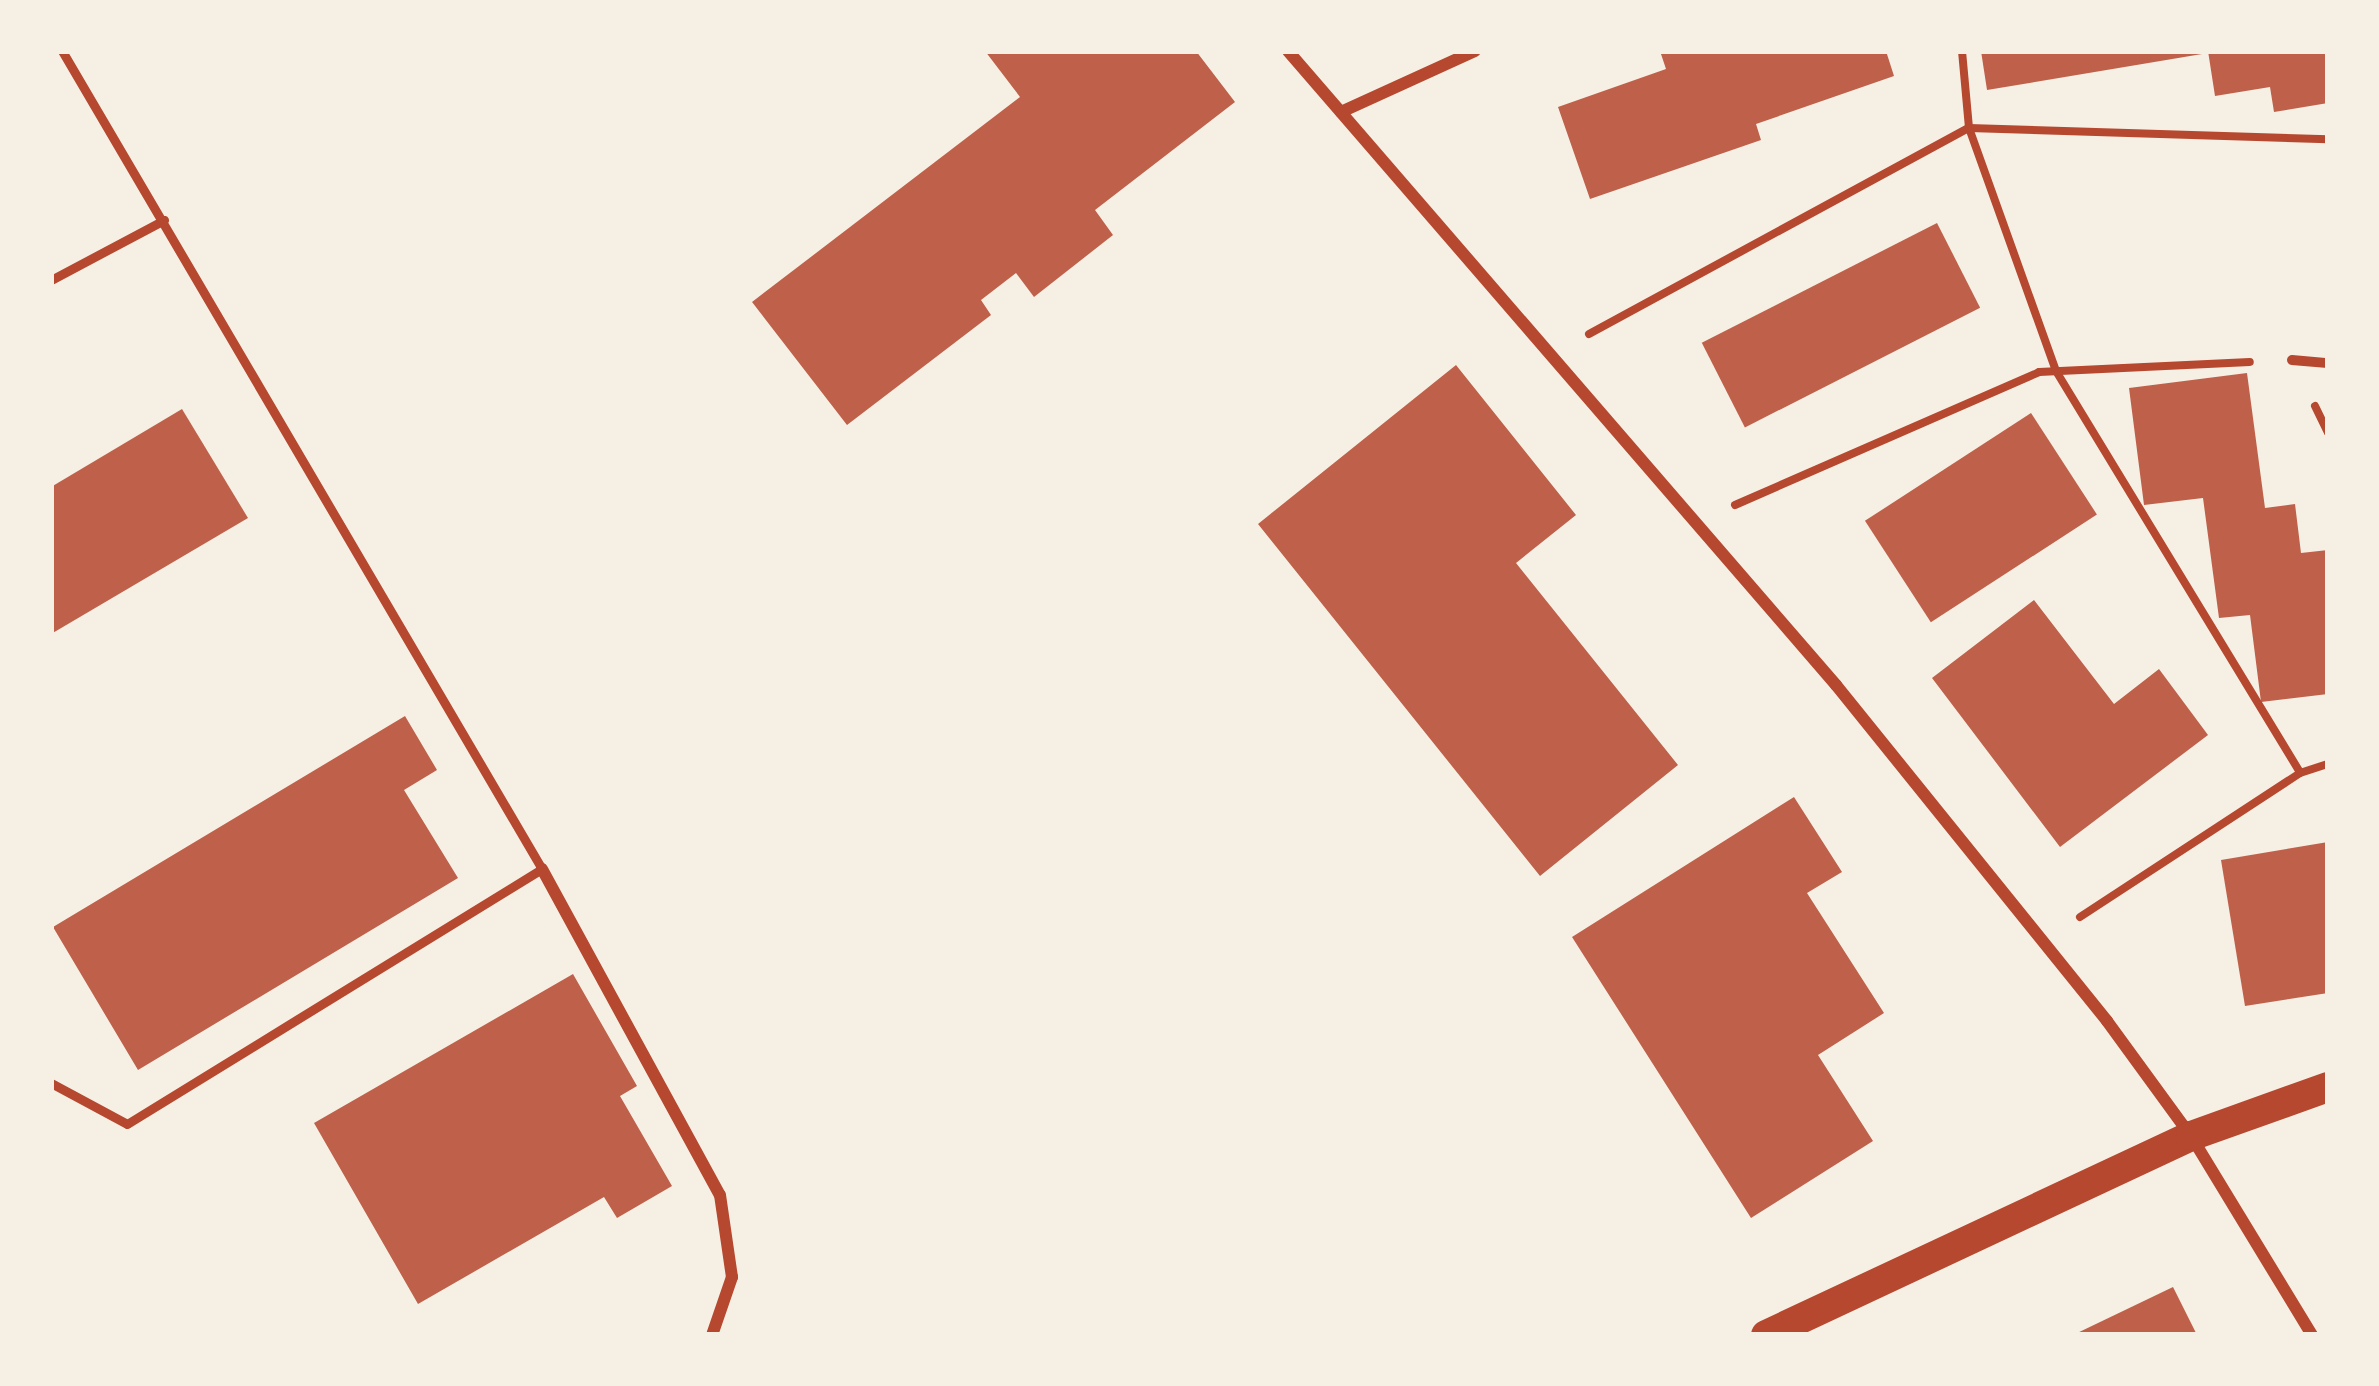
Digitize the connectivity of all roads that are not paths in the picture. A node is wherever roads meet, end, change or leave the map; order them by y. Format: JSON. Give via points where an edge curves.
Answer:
{"nodes":[{"id":1,"x":62,"y":51,"type":"edge"},
{"id":2,"x":1288,"y":51,"type":"edge"},
{"id":3,"x":1474,"y":51,"type":"edge"},
{"id":4,"x":1341,"y":112,"type":"junction"},
{"id":5,"x":164,"y":220,"type":"junction"},
{"id":6,"x":51,"y":280,"type":"edge"},
{"id":7,"x":2292,"y":360,"type":"road end"},
{"id":8,"x":2328,"y":363,"type":"edge"},
{"id":9,"x":542,"y":869,"type":"junction"},
{"id":10,"x":51,"y":1083,"type":"edge"},
{"id":11,"x":2328,"y":1087,"type":"edge"},
{"id":12,"x":2192,"y":1136,"type":"junction"},
{"id":13,"x":712,"y":1335,"type":"edge"},
{"id":14,"x":1766,"y":1335,"type":"edge"},
{"id":15,"x":2312,"y":1335,"type":"edge"}],
"edges":[{"from":1,"to":5,"type":"lane"},
{"from":2,"to":4,"type":"street"},
{"from":3,"to":4,"type":"street"},
{"from":4,"to":12,"type":"street","via":[[1696,522],[2043,941]]},
{"from":5,"to":6,"type":"lane"},
{"from":5,"to":9,"type":"lane"},
{"from":7,"to":8,"type":"street"},
{"from":9,"to":10,"type":"lane","via":[[127,1124]]},
{"from":9,"to":13,"type":"street","via":[[720,1195],[732,1277]]},
{"from":11,"to":12,"type":"main road"},
{"from":12,"to":14,"type":"main road"},
{"from":12,"to":15,"type":"street"}]}
